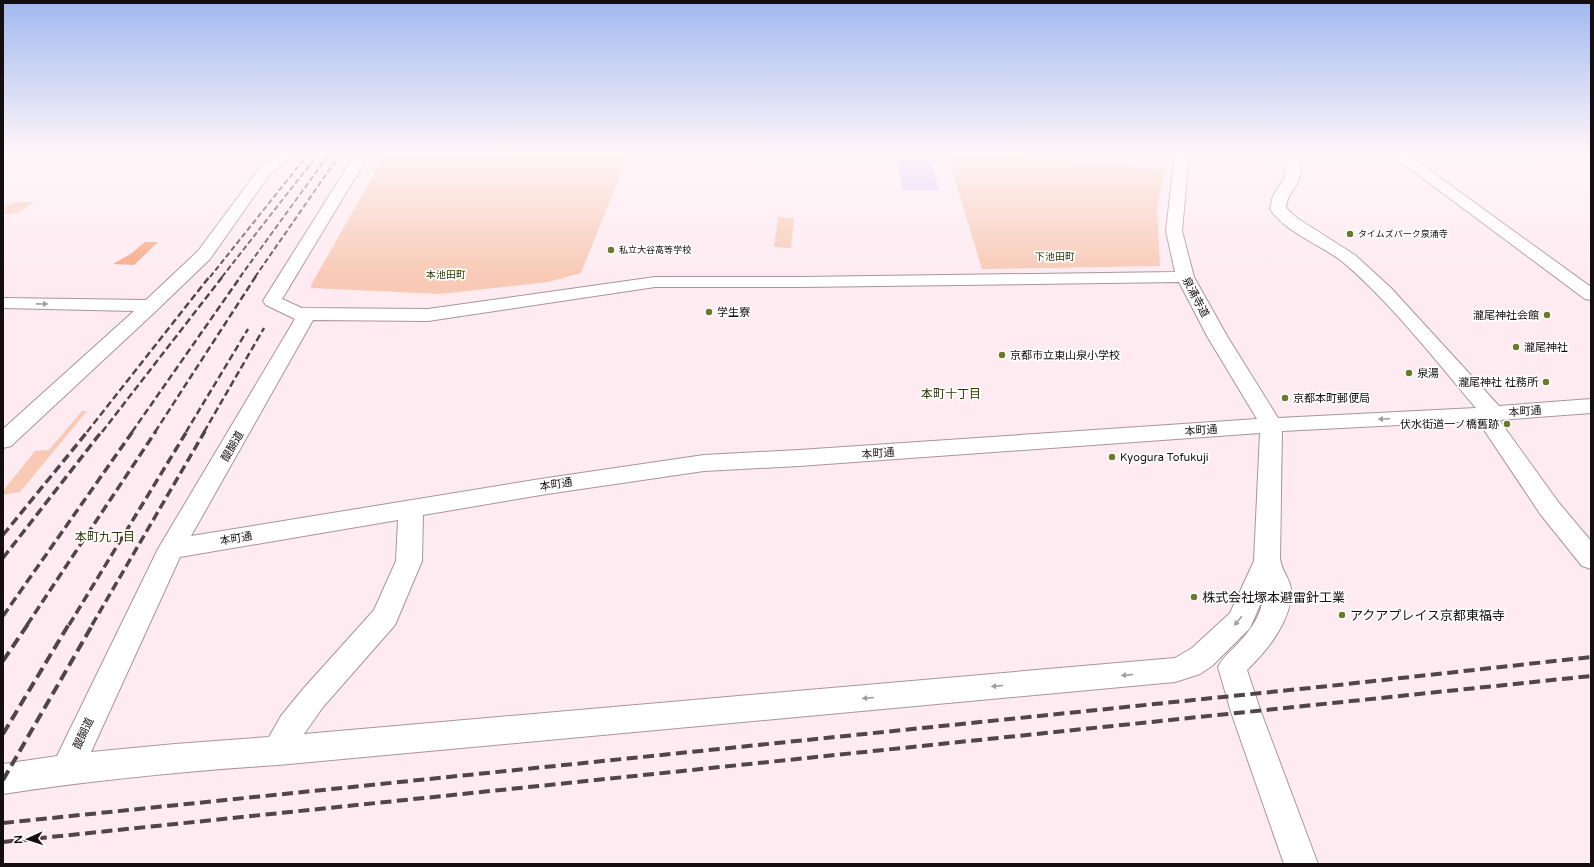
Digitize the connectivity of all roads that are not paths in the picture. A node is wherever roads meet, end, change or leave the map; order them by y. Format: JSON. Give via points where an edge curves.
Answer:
{"nodes":[{"id":1,"x":248,"y":193,"type":"edge"},
{"id":2,"x":339,"y":193,"type":"edge"},
{"id":3,"x":1178,"y":193,"type":"edge"},
{"id":4,"x":1283,"y":193,"type":"edge"},
{"id":5,"x":1451,"y":193,"type":"edge"},
{"id":6,"x":1185,"y":277,"type":"junction"},
{"id":7,"x":1591,"y":296,"type":"edge"},
{"id":8,"x":3,"y":304,"type":"edge"},
{"id":9,"x":151,"y":306,"type":"junction"},
{"id":10,"x":308,"y":314,"type":"junction"},
{"id":11,"x":1591,"y":406,"type":"edge"},
{"id":12,"x":1488,"y":414,"type":"junction"},
{"id":13,"x":1271,"y":425,"type":"junction"},
{"id":14,"x":3,"y":441,"type":"edge"},
{"id":15,"x":411,"y":509,"type":"junction"},
{"id":16,"x":171,"y":549,"type":"junction"},
{"id":17,"x":1591,"y":559,"type":"edge"},
{"id":18,"x":1267,"y":561,"type":"junction"},
{"id":19,"x":278,"y":750,"type":"junction"},
{"id":20,"x":67,"y":769,"type":"junction"},
{"id":21,"x":3,"y":779,"type":"edge"},
{"id":22,"x":1301,"y":864,"type":"edge"}],
"edges":[{"from":1,"to":9,"type":"street","via":[[204,255]]},
{"from":2,"to":10,"type":"street","via":[[272,301],[299,314]]},
{"from":3,"to":6,"type":"street","name":"泉涌寺道","via":[[1174,231]]},
{"from":4,"to":12,"type":"street","via":[[1278,209],[1349,258],[1385,292]]},
{"from":5,"to":7,"type":"street"},
{"from":6,"to":10,"type":"street","via":[[655,282],[428,315]]},
{"from":6,"to":13,"type":"street","name":"泉涌寺道"},
{"from":8,"to":9,"type":"street","one_way":true},
{"from":9,"to":14,"type":"street"},
{"from":10,"to":16,"type":"street","name":"醍醐道"},
{"from":11,"to":12,"type":"street","name":"本町通"},
{"from":12,"to":13,"type":"street","name":"本町通","one_way":true},
{"from":12,"to":17,"type":"street","via":[[1550,510]]},
{"from":13,"to":15,"type":"street","name":"本町通","via":[[704,463]]},
{"from":13,"to":18,"type":"street"},
{"from":15,"to":16,"type":"street","name":"本町通"},
{"from":15,"to":19,"type":"street","via":[[409,561],[385,616],[313,698]]},
{"from":16,"to":20,"type":"street","name":"醍醐道"},
{"from":18,"to":19,"type":"street","one_way":true,"via":[[1240,620],[1202,657],[1190,665],[1175,670]]},
{"from":18,"to":22,"type":"street","via":[[1278,588],[1276,604],[1269,624],[1252,648],[1232,667]]},
{"from":19,"to":20,"type":"street"},
{"from":20,"to":21,"type":"street"}]}
